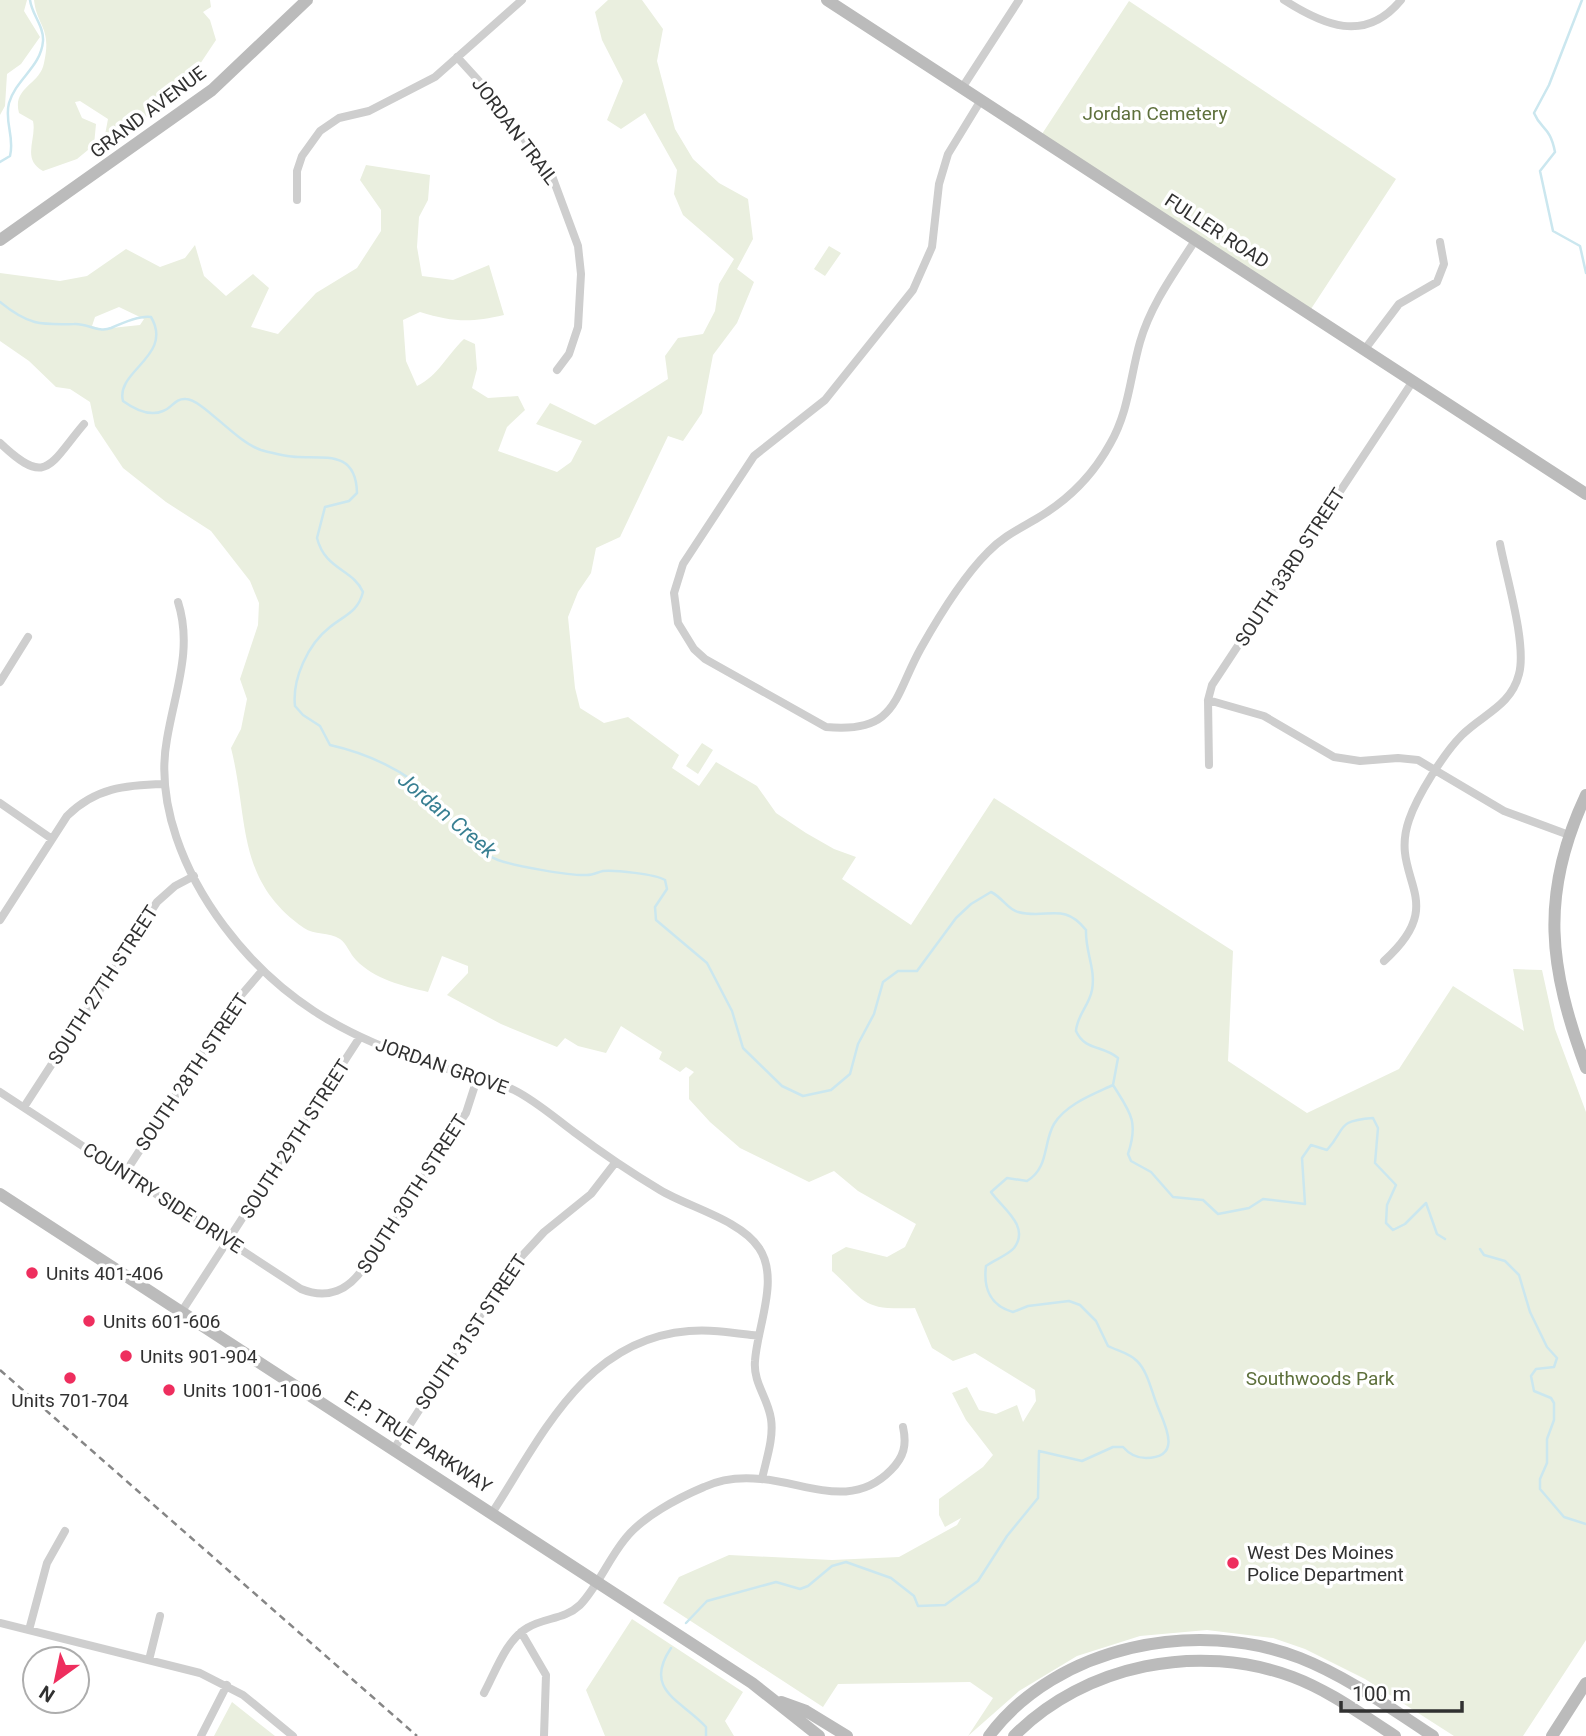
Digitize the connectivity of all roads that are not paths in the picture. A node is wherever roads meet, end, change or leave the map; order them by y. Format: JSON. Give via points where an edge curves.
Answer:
{"nodes":[{"id":1,"x":307,"y":0,"type":"edge"},
{"id":2,"x":522,"y":0,"type":"edge"},
{"id":3,"x":827,"y":0,"type":"edge"},
{"id":4,"x":1019,"y":0,"type":"edge"},
{"id":5,"x":1284,"y":0,"type":"edge"},
{"id":6,"x":1401,"y":0,"type":"edge"},
{"id":7,"x":842,"y":4,"type":"edge"},
{"id":8,"x":457,"y":57,"type":"junction"},
{"id":9,"x":962,"y":88,"type":"junction"},
{"id":10,"x":981,"y":100,"type":"junction"},
{"id":11,"x":297,"y":200,"type":"dead end"},
{"id":12,"x":1196,"y":239,"type":"junction"},
{"id":13,"x":0,"y":240,"type":"edge"},
{"id":14,"x":1440,"y":242,"type":"dead end"},
{"id":15,"x":1365,"y":349,"type":"junction"},
{"id":16,"x":557,"y":370,"type":"dead end"},
{"id":17,"x":1413,"y":381,"type":"junction"},
{"id":18,"x":84,"y":424,"type":"dead end"},
{"id":19,"x":0,"y":443,"type":"edge"},
{"id":20,"x":1586,"y":494,"type":"edge"},
{"id":21,"x":1500,"y":544,"type":"dead end"},
{"id":22,"x":178,"y":601,"type":"dead end"},
{"id":23,"x":28,"y":637,"type":"dead end"},
{"id":24,"x":0,"y":682,"type":"edge"},
{"id":25,"x":1208,"y":700,"type":"junction"},
{"id":26,"x":1209,"y":765,"type":"dead end"},
{"id":27,"x":1437,"y":771,"type":"junction"},
{"id":28,"x":163,"y":783,"type":"junction"},
{"id":29,"x":1586,"y":795,"type":"edge"},
{"id":30,"x":0,"y":803,"type":"edge"},
{"id":31,"x":1569,"y":835,"type":"junction"},
{"id":32,"x":52,"y":839,"type":"junction"},
{"id":33,"x":194,"y":876,"type":"junction"},
{"id":34,"x":0,"y":920,"type":"edge"},
{"id":35,"x":1384,"y":961,"type":"dead end"},
{"id":36,"x":261,"y":972,"type":"junction"},
{"id":37,"x":360,"y":1037,"type":"junction"},
{"id":38,"x":1586,"y":1068,"type":"edge"},
{"id":39,"x":477,"y":1079,"type":"junction"},
{"id":40,"x":0,"y":1092,"type":"edge"},
{"id":41,"x":24,"y":1107,"type":"junction"},
{"id":42,"x":615,"y":1163,"type":"junction"},
{"id":43,"x":125,"y":1173,"type":"junction"},
{"id":44,"x":0,"y":1194,"type":"edge"},
{"id":45,"x":229,"y":1241,"type":"junction"},
{"id":46,"x":330,"y":1293,"type":"joint"},
{"id":47,"x":182,"y":1311,"type":"junction"},
{"id":48,"x":759,"y":1336,"type":"junction"},
{"id":49,"x":903,"y":1427,"type":"dead end"},
{"id":50,"x":394,"y":1449,"type":"junction"},
{"id":51,"x":762,"y":1479,"type":"junction"},
{"id":52,"x":492,"y":1513,"type":"junction"},
{"id":53,"x":65,"y":1531,"type":"dead end"},
{"id":54,"x":597,"y":1582,"type":"junction"},
{"id":55,"x":160,"y":1616,"type":"dead end"},
{"id":56,"x":0,"y":1623,"type":"edge"},
{"id":57,"x":29,"y":1630,"type":"junction"},
{"id":58,"x":521,"y":1632,"type":"junction"},
{"id":59,"x":149,"y":1660,"type":"junction"},
{"id":60,"x":1586,"y":1683,"type":"edge"},
{"id":61,"x":226,"y":1685,"type":"junction"},
{"id":62,"x":484,"y":1693,"type":"dead end"},
{"id":63,"x":777,"y":1700,"type":"junction"},
{"id":64,"x":201,"y":1736,"type":"edge"},
{"id":65,"x":293,"y":1736,"type":"edge"},
{"id":66,"x":544,"y":1736,"type":"edge"},
{"id":67,"x":819,"y":1736,"type":"edge"},
{"id":68,"x":846,"y":1736,"type":"edge"},
{"id":69,"x":989,"y":1736,"type":"edge"},
{"id":70,"x":1014,"y":1736,"type":"edge"},
{"id":71,"x":1395,"y":1736,"type":"edge"},
{"id":72,"x":1433,"y":1736,"type":"edge"},
{"id":73,"x":1552,"y":1736,"type":"edge"}],
"edges":[{"from":1,"to":13,"type":"main road","name":"GRAND AVENUE","via":[[212,90]]},
{"from":2,"to":8,"type":"street"},
{"from":3,"to":7,"type":"main road","name":"FULLER ROAD"},
{"from":4,"to":9,"type":"street"},
{"from":5,"to":6,"type":"street","via":[[1321,22],[1340,27],[1374,21]]},
{"from":7,"to":9,"type":"main road","name":"FULLER ROAD"},
{"from":8,"to":11,"type":"street","via":[[407,93],[339,118],[320,131],[300,163]]},
{"from":8,"to":16,"type":"street","name":"JORDAN TRAIL","via":[[552,176],[578,246],[578,327],[569,354]]},
{"from":9,"to":10,"type":"main road","name":"FULLER ROAD"},
{"from":10,"to":12,"type":"main road","name":"FULLER ROAD"},
{"from":10,"to":12,"type":"street","via":[[948,153],[939,184],[932,247],[913,290],[825,400],[754,456],[683,565],[675,599],[678,623],[694,649],[826,727],[847,729],[885,714],[902,692],[920,649],[978,562],[998,542],[1062,501],[1099,462],[1127,405],[1148,319]]},
{"from":12,"to":15,"type":"main road","name":"FULLER ROAD"},
{"from":14,"to":15,"type":"street","via":[[1442,276],[1399,304]]},
{"from":15,"to":17,"type":"main road","name":"FULLER ROAD"},
{"from":17,"to":20,"type":"main road","name":"FULLER ROAD"},
{"from":17,"to":25,"type":"street","name":"SOUTH 33RD STREET","via":[[1212,685]]},
{"from":18,"to":19,"type":"street","via":[[50,464],[38,469],[25,466]]},
{"from":21,"to":27,"type":"street","via":[[1521,653],[1519,676],[1508,697],[1465,732]]},
{"from":22,"to":28,"type":"street","name":"JORDAN GROVE","via":[[185,654],[166,741]]},
{"from":23,"to":24,"type":"street"},
{"from":25,"to":26,"type":"street","name":"SOUTH 33RD STREET"},
{"from":25,"to":27,"type":"street","via":[[1264,716],[1334,757],[1360,761],[1408,758]]},
{"from":27,"to":31,"type":"street","via":[[1504,811]]},
{"from":27,"to":35,"type":"street","via":[[1406,830],[1415,922],[1406,940]]},
{"from":28,"to":32,"type":"street","via":[[110,788],[93,796],[67,816]]},
{"from":28,"to":33,"type":"street","name":"JORDAN GROVE","via":[[175,834]]},
{"from":29,"to":31,"type":"main road"},
{"from":30,"to":32,"type":"street"},
{"from":31,"to":38,"type":"main road","via":[[1555,899],[1555,959],[1564,1008]]},
{"from":32,"to":34,"type":"street"},
{"from":33,"to":36,"type":"street","name":"JORDAN GROVE","via":[[222,924]]},
{"from":33,"to":41,"type":"street","name":"SOUTH 27TH STREET","via":[[157,902]]},
{"from":36,"to":37,"type":"street","name":"JORDAN GROVE","via":[[319,1016]]},
{"from":36,"to":43,"type":"street","name":"SOUTH 28TH STREET","via":[[222,1023]]},
{"from":37,"to":39,"type":"street","name":"JORDAN GROVE"},
{"from":37,"to":45,"type":"street","name":"SOUTH 29TH STREET"},
{"from":39,"to":42,"type":"street","name":"JORDAN GROVE","via":[[513,1089]]},
{"from":39,"to":46,"type":"street","name":"SOUTH 30TH STREET","via":[[466,1113],[365,1267],[355,1281]]},
{"from":40,"to":41,"type":"street","name":"COUNTRY SIDE DRIVE"},
{"from":41,"to":43,"type":"street","name":"COUNTRY SIDE DRIVE"},
{"from":42,"to":48,"type":"street","name":"JORDAN GROVE","via":[[741,1230],[760,1249],[767,1284]]},
{"from":42,"to":50,"type":"street","name":"SOUTH 31ST STREET","via":[[591,1194],[544,1232],[510,1269]]},
{"from":43,"to":45,"type":"street","name":"COUNTRY SIDE DRIVE"},
{"from":44,"to":47,"type":"main road","name":"E.P. TRUE PARKWAY"},
{"from":45,"to":46,"type":"street","name":"COUNTRY SIDE DRIVE","via":[[301,1289]]},
{"from":45,"to":47,"type":"street","name":"SOUTH 29TH STREET"},
{"from":47,"to":50,"type":"main road","name":"E.P. TRUE PARKWAY"},
{"from":48,"to":51,"type":"street","name":"JORDAN GROVE","via":[[755,1373],[769,1408],[772,1432]]},
{"from":48,"to":52,"type":"street","via":[[711,1330],[669,1334],[634,1345],[602,1363],[563,1402]]},
{"from":49,"to":51,"type":"street","via":[[906,1439],[901,1460],[879,1481],[858,1490],[826,1493]]},
{"from":50,"to":52,"type":"main road","name":"E.P. TRUE PARKWAY"},
{"from":51,"to":54,"type":"street","via":[[714,1483],[669,1506],[626,1537]]},
{"from":52,"to":54,"type":"main road","name":"E.P. TRUE PARKWAY"},
{"from":53,"to":57,"type":"street","via":[[47,1563]]},
{"from":54,"to":58,"type":"street","via":[[566,1616]]},
{"from":54,"to":63,"type":"main road","name":"E.P. TRUE PARKWAY"},
{"from":55,"to":59,"type":"street"},
{"from":56,"to":57,"type":"street"},
{"from":57,"to":59,"type":"street"},
{"from":58,"to":62,"type":"street"},
{"from":58,"to":66,"type":"street","via":[[546,1675]]},
{"from":59,"to":61,"type":"street"},
{"from":60,"to":73,"type":"main road"},
{"from":61,"to":64,"type":"street"},
{"from":61,"to":65,"type":"street"},
{"from":63,"to":67,"type":"main road","via":[[797,1722]]},
{"from":63,"to":68,"type":"main road","via":[[806,1710]]},
{"from":69,"to":72,"type":"main road","via":[[1029,1696],[1091,1661],[1152,1644],[1208,1640],[1261,1647],[1312,1663]]},
{"from":70,"to":71,"type":"main road","via":[[1056,1703],[1109,1676],[1166,1662],[1208,1661],[1257,1667],[1295,1678]]}]}
